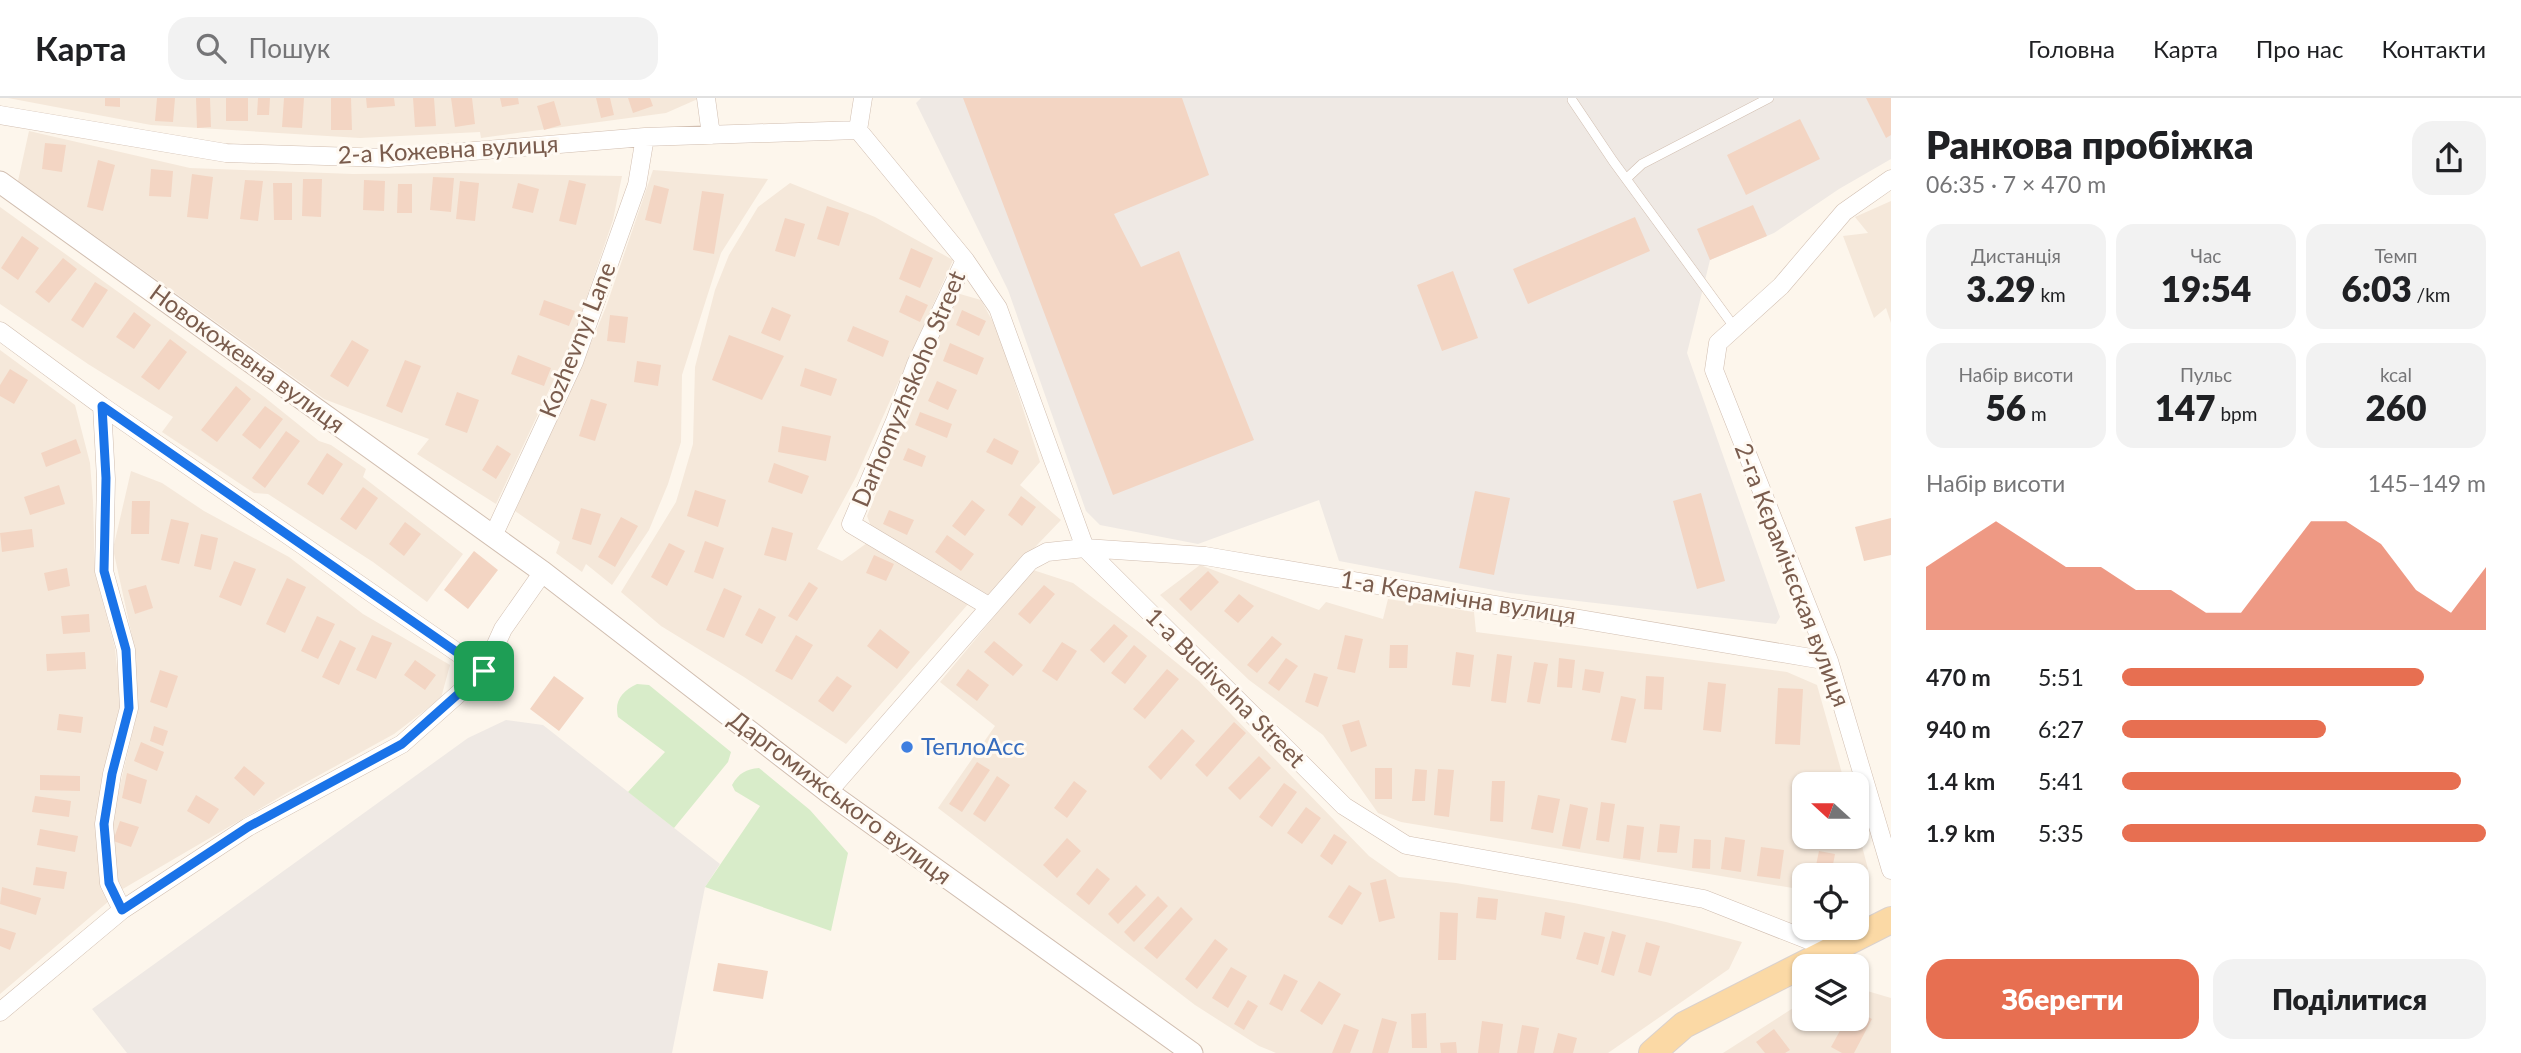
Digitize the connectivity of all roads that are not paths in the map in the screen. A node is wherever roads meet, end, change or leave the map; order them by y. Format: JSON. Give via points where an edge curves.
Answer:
{"nodes":[{"id":1,"x":706,"y":98,"type":"edge"},
{"id":2,"x":863,"y":98,"type":"edge"},
{"id":3,"x":1769,"y":98,"type":"edge"},
{"id":4,"x":1572,"y":100,"type":"dead end"},
{"id":5,"x":0,"y":115,"type":"edge"},
{"id":6,"x":858,"y":130,"type":"junction"},
{"id":7,"x":710,"y":135,"type":"junction"},
{"id":8,"x":645,"y":137,"type":"junction"},
{"id":9,"x":1626,"y":179,"type":"junction"},
{"id":10,"x":1891,"y":179,"type":"edge"},
{"id":11,"x":0,"y":182,"type":"edge"},
{"id":12,"x":965,"y":260,"type":"junction"},
{"id":13,"x":1735,"y":328,"type":"junction"},
{"id":14,"x":0,"y":331,"type":"edge"},
{"id":15,"x":102,"y":406,"type":"junction"},
{"id":16,"x":493,"y":536,"type":"junction"},
{"id":17,"x":1085,"y":548,"type":"junction"},
{"id":18,"x":543,"y":572,"type":"junction"},
{"id":19,"x":990,"y":607,"type":"junction"},
{"id":20,"x":1829,"y":661,"type":"junction"},
{"id":21,"x":484,"y":671,"type":"junction"},
{"id":22,"x":828,"y":793,"type":"junction"},
{"id":23,"x":1891,"y":870,"type":"edge"},
{"id":24,"x":122,"y":910,"type":"junction"},
{"id":25,"x":1891,"y":920,"type":"edge"},
{"id":26,"x":1832,"y":949,"type":"junction"},
{"id":27,"x":0,"y":1012,"type":"edge"},
{"id":28,"x":1192,"y":1053,"type":"edge"},
{"id":29,"x":1652,"y":1053,"type":"edge"}],
"edges":[{"from":1,"to":7,"type":"street"},
{"from":2,"to":6,"type":"street"},
{"from":3,"to":9,"type":"lane","via":[[1642,164]]},
{"from":4,"to":9,"type":"lane"},
{"from":5,"to":8,"type":"street","name":"2-а Кожевна вулиця","via":[[226,153],[388,158]]},
{"from":6,"to":7,"type":"street","name":"2-а Кожевна вулиця"},
{"from":6,"to":12,"type":"street","name":"1-a Budivelna Street"},
{"from":7,"to":8,"type":"street","name":"2-а Кожевна вулиця"},
{"from":8,"to":16,"type":"street","name":"Kozhevnyi Lane","via":[[637,185],[574,362]]},
{"from":9,"to":13,"type":"lane"},
{"from":10,"to":13,"type":"street","name":"2-га Кєрамічєская вулиця","via":[[1844,212],[1781,286]]},
{"from":11,"to":16,"type":"street","name":"Новокожевна вулиця"},
{"from":12,"to":17,"type":"street","name":"1-a Budivelna Street","via":[[998,308]]},
{"from":12,"to":19,"type":"street","name":"Darhomyzhskoho Street","via":[[850,524]]},
{"from":13,"to":20,"type":"street","name":"2-га Кєрамічєская вулиця","via":[[1718,343],[1714,370]]},
{"from":14,"to":15,"type":"street"},
{"from":15,"to":21,"type":"street"},
{"from":15,"to":24,"type":"street","via":[[104,571],[126,650],[129,708],[104,824],[109,883]]},
{"from":16,"to":18,"type":"street","name":"Даргомижського вулиця"},
{"from":17,"to":19,"type":"street","name":"1-а Керамічна вулиця","via":[[1047,552],[1030,561]]},
{"from":17,"to":20,"type":"street","name":"1-а Керамічна вулиця","via":[[1205,556]]},
{"from":17,"to":26,"type":"street","name":"1-a Budivelna Street","via":[[1344,806],[1406,845],[1704,899]]},
{"from":18,"to":21,"type":"street","via":[[503,629]]},
{"from":18,"to":22,"type":"street","name":"Даргомижського вулиця"},
{"from":19,"to":22,"type":"street","name":"1-а Керамічна вулиця"},
{"from":20,"to":23,"type":"street","name":"2-га Кєрамічєская вулиця"},
{"from":21,"to":24,"type":"street","via":[[402,744],[248,827]]},
{"from":22,"to":28,"type":"street","name":"Даргомижського вулиця"},
{"from":24,"to":27,"type":"street"},
{"from":25,"to":26,"type":"main road"},
{"from":26,"to":29,"type":"main road","via":[[1684,1025]]}]}
